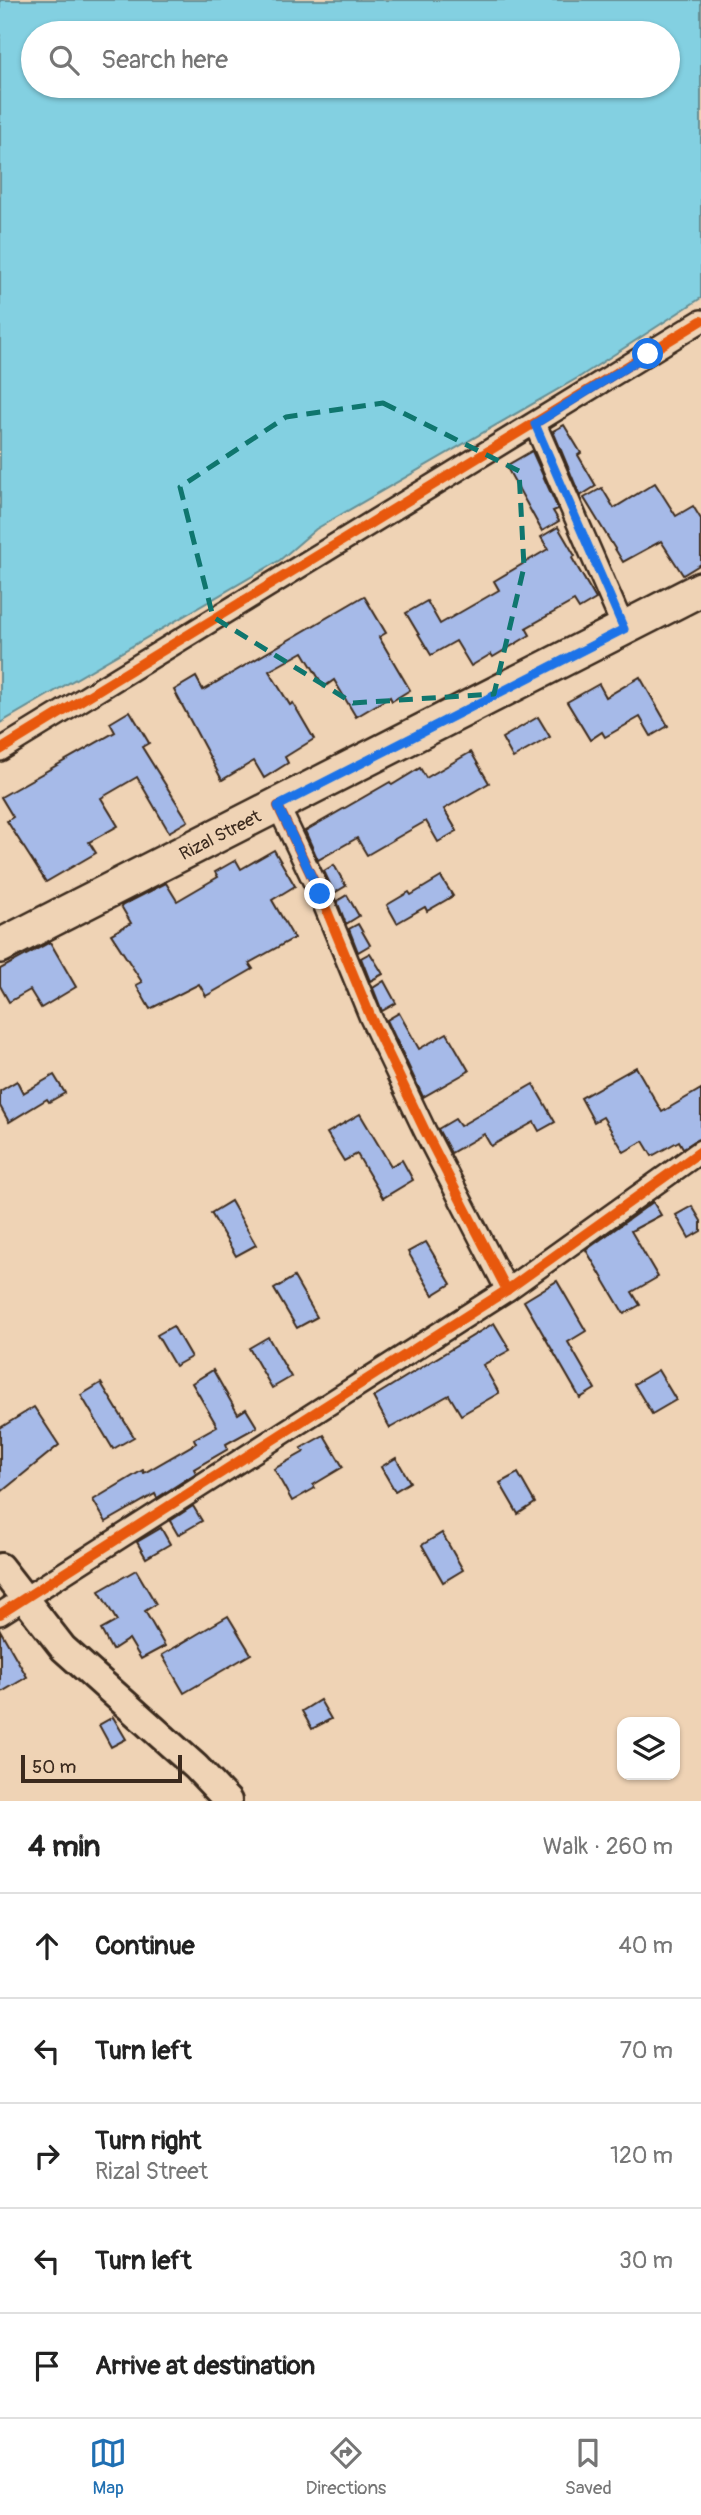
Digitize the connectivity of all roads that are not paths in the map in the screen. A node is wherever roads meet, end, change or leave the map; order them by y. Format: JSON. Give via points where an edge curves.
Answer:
{"nodes":[{"id":1,"x":701,"y":321,"type":"edge"},
{"id":2,"x":535,"y":424,"type":"junction"},
{"id":3,"x":701,"y":589,"type":"edge"},
{"id":4,"x":624,"y":629,"type":"junction"},
{"id":5,"x":0,"y":750,"type":"edge"},
{"id":6,"x":278,"y":806,"type":"junction"},
{"id":7,"x":0,"y":946,"type":"edge"},
{"id":8,"x":701,"y":1151,"type":"edge"},
{"id":9,"x":507,"y":1290,"type":"junction"},
{"id":10,"x":0,"y":1567,"type":"edge"},
{"id":11,"x":23,"y":1598,"type":"junction"},
{"id":12,"x":0,"y":1614,"type":"edge"},
{"id":13,"x":229,"y":1801,"type":"edge"}],
"edges":[{"from":1,"to":2,"type":"street"},
{"from":2,"to":4,"type":"street"},
{"from":2,"to":5,"type":"street"},
{"from":3,"to":4,"type":"main road","name":"Rizal Street"},
{"from":4,"to":6,"type":"main road","name":"Rizal Street"},
{"from":6,"to":7,"type":"main road","name":"Rizal Street"},
{"from":6,"to":9,"type":"street","via":[[371,1018]]},
{"from":8,"to":9,"type":"street"},
{"from":9,"to":11,"type":"street"},
{"from":10,"to":11,"type":"street"},
{"from":11,"to":12,"type":"street"},
{"from":11,"to":13,"type":"street","via":[[63,1648]]}]}
